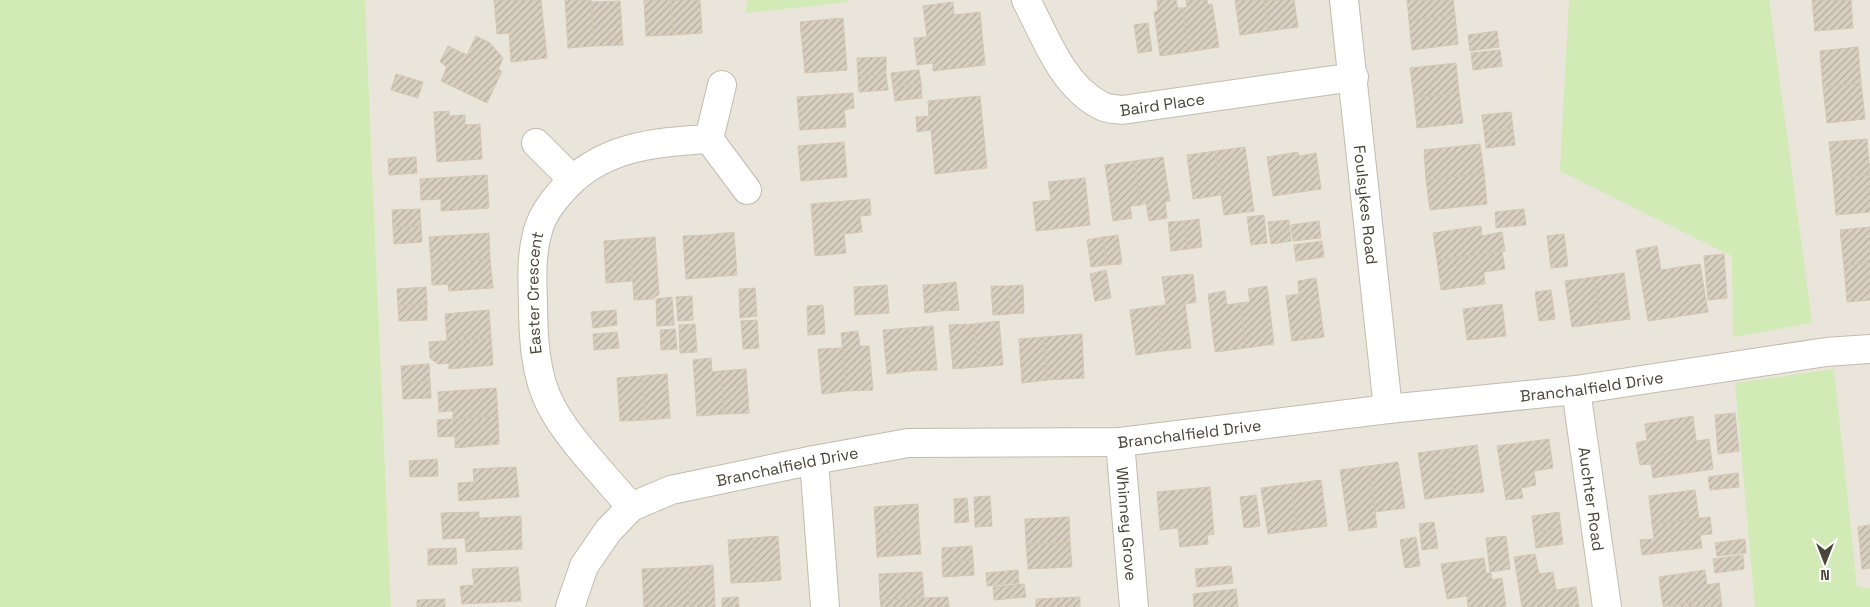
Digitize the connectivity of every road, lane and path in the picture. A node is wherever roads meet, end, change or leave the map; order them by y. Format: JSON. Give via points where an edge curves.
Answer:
{"nodes":[{"id":1,"x":1026,"y":0,"type":"edge"},
{"id":2,"x":1344,"y":0,"type":"edge"},
{"id":3,"x":1354,"y":77,"type":"junction"},
{"id":4,"x":722,"y":85,"type":"dead end"},
{"id":5,"x":708,"y":139,"type":"junction"},
{"id":6,"x":536,"y":143,"type":"dead end"},
{"id":7,"x":572,"y":179,"type":"junction"},
{"id":8,"x":747,"y":190,"type":"dead end"},
{"id":9,"x":1870,"y":349,"type":"edge"},
{"id":10,"x":1576,"y":390,"type":"junction"},
{"id":11,"x":1388,"y":409,"type":"junction"},
{"id":12,"x":1120,"y":442,"type":"junction"},
{"id":13,"x":814,"y":460,"type":"junction"},
{"id":14,"x":630,"y":507,"type":"junction"},
{"id":15,"x":570,"y":607,"type":"edge"},
{"id":16,"x":825,"y":607,"type":"edge"},
{"id":17,"x":1134,"y":607,"type":"edge"},
{"id":18,"x":1607,"y":607,"type":"edge"}],
"edges":[{"from":1,"to":3,"type":"street","name":"Baird Place","via":[[1065,73],[1080,91],[1101,106],[1122,110]]},
{"from":2,"to":3,"type":"street","name":"Foulsykes Road"},
{"from":3,"to":11,"type":"street","name":"Foulsykes Road"},
{"from":4,"to":5,"type":"street"},
{"from":5,"to":7,"type":"street","name":"Easter Crescent","via":[[636,146],[604,157]]},
{"from":5,"to":8,"type":"street"},
{"from":6,"to":7,"type":"street"},
{"from":7,"to":14,"type":"street","name":"Easter Crescent","via":[[552,202],[539,227],[532,265],[535,356],[551,405]]},
{"from":9,"to":10,"type":"street","name":"Branchalfield Drive","via":[[1826,352]]},
{"from":10,"to":11,"type":"street","name":"Branchalfield Drive"},
{"from":10,"to":18,"type":"street","name":"Auchter Road"},
{"from":11,"to":12,"type":"street","name":"Branchalfield Drive"},
{"from":12,"to":13,"type":"street","name":"Branchalfield Drive","via":[[908,443]]},
{"from":12,"to":17,"type":"street","name":"Whinney Grove"},
{"from":13,"to":14,"type":"street","name":"Branchalfield Drive","via":[[671,490]]},
{"from":13,"to":16,"type":"street"},
{"from":14,"to":15,"type":"street","name":"Branchalfield Drive","via":[[608,531],[584,566]]}]}
